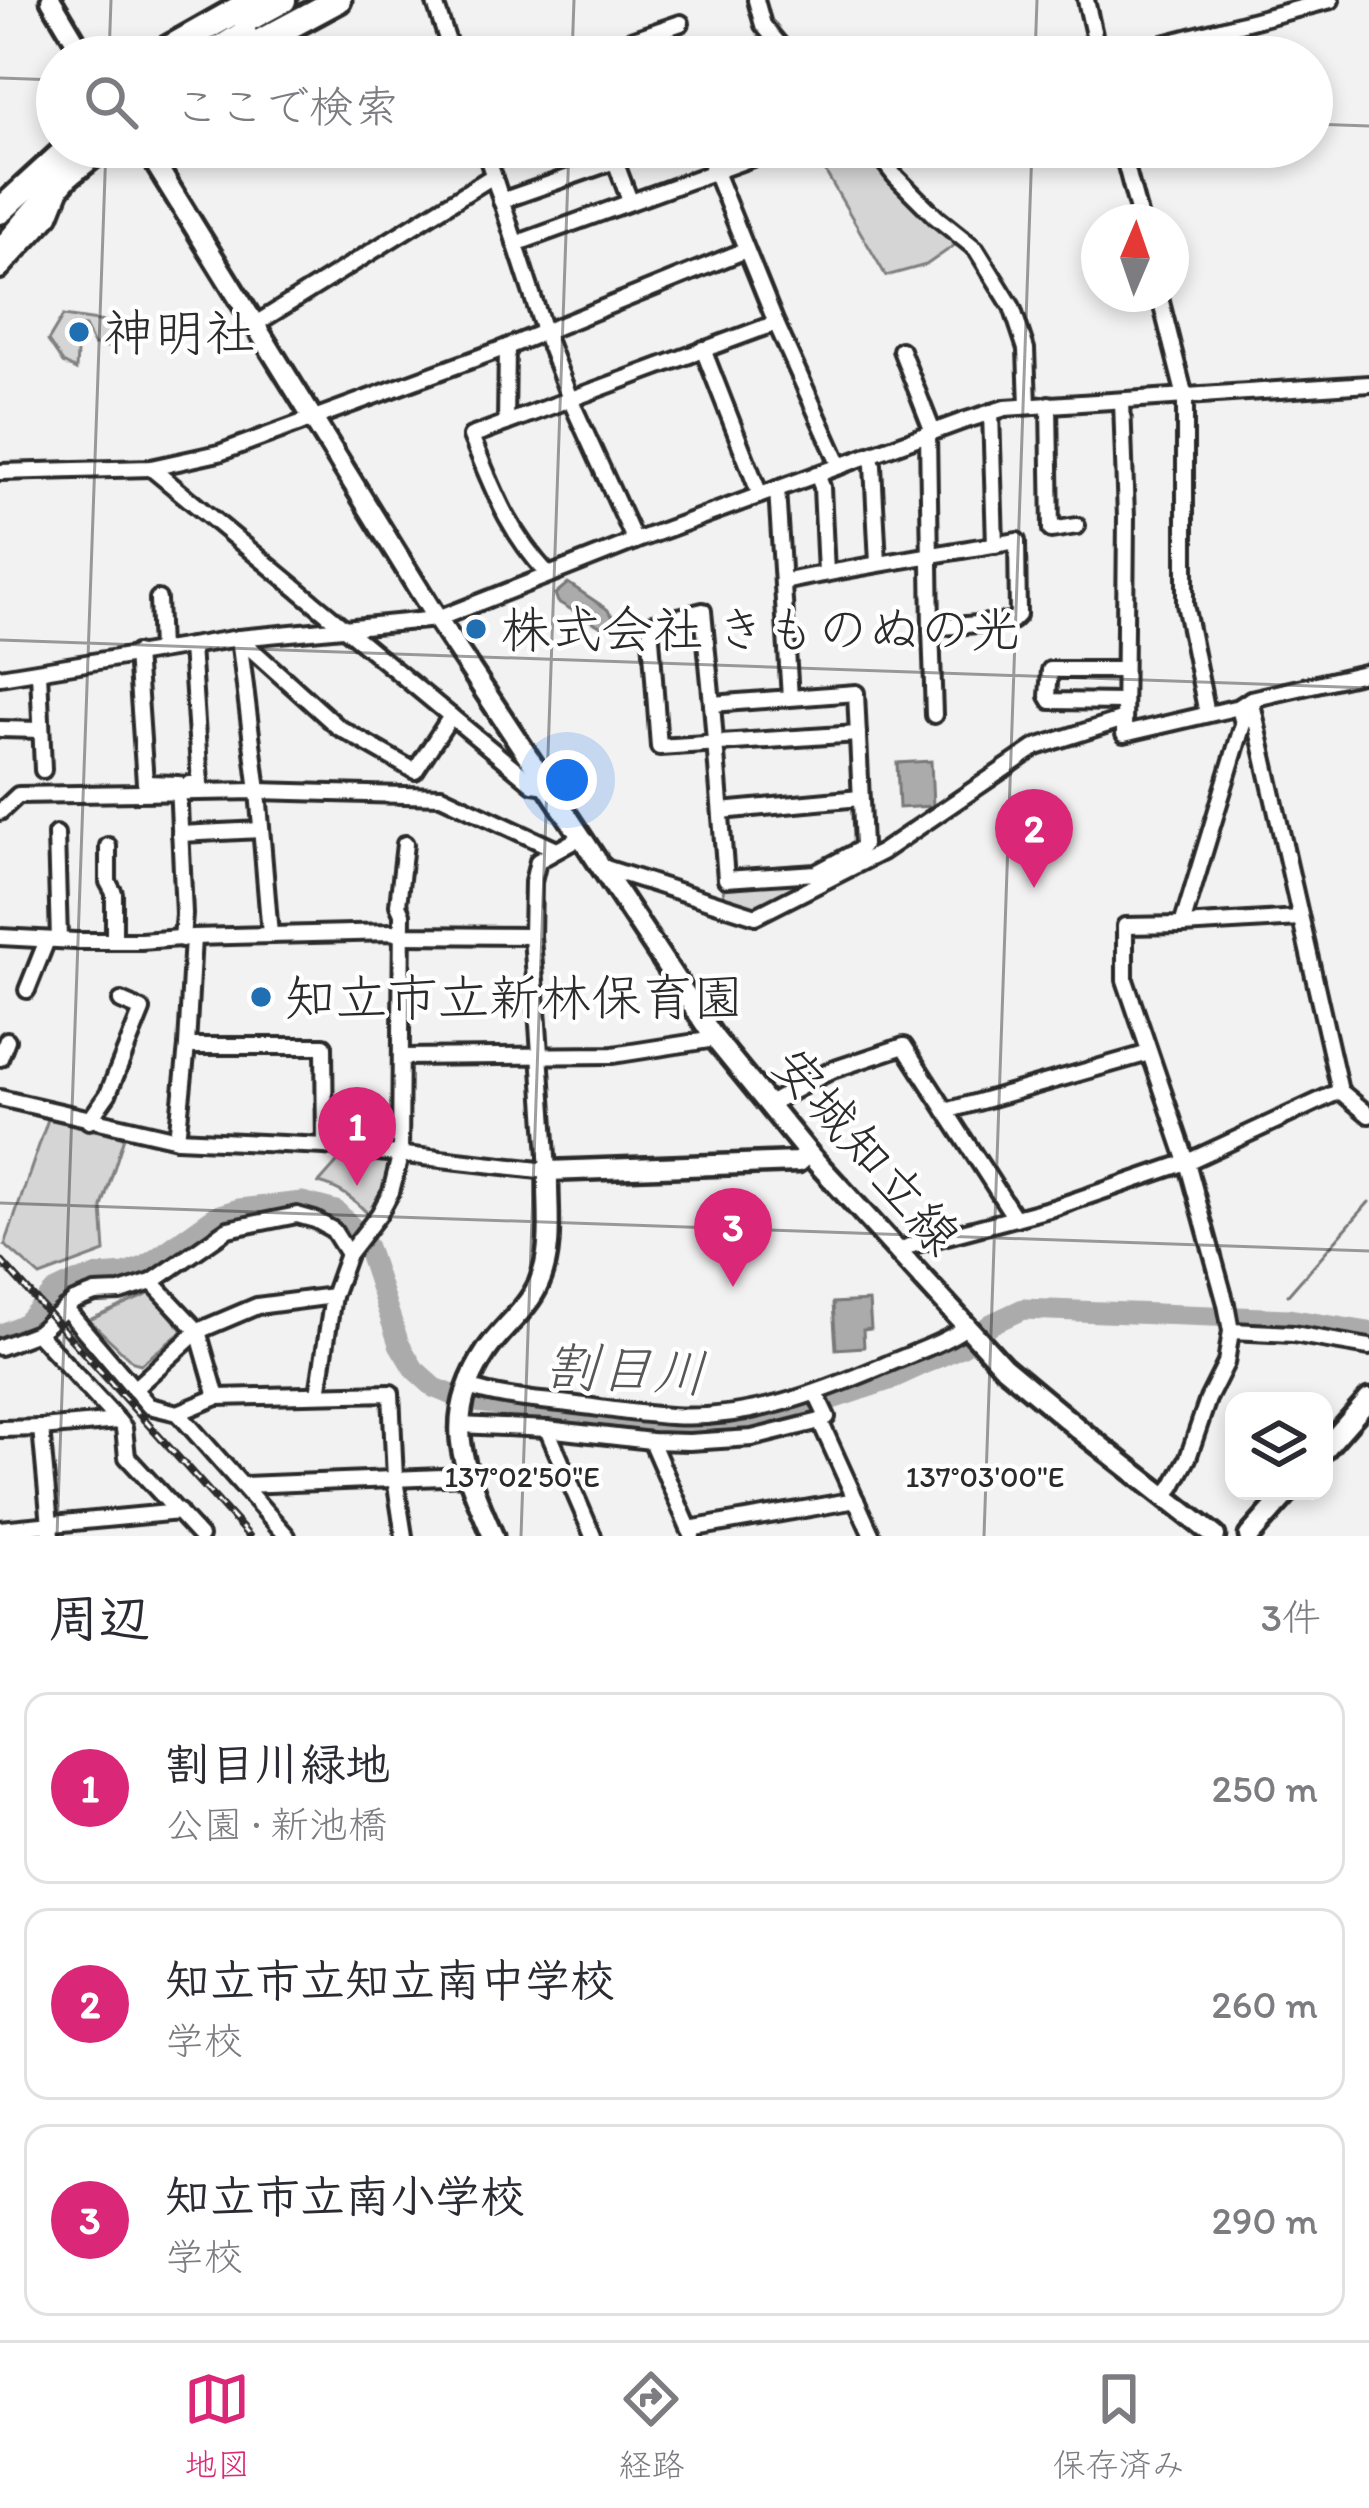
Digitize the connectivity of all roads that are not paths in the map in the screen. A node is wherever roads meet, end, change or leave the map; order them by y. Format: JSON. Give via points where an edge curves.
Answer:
{"nodes":[{"id":1,"x":51,"y":0,"type":"edge"},
{"id":2,"x":255,"y":0,"type":"edge"},
{"id":3,"x":283,"y":0,"type":"edge"},
{"id":4,"x":310,"y":0,"type":"edge"},
{"id":5,"x":338,"y":0,"type":"edge"},
{"id":6,"x":434,"y":0,"type":"edge"},
{"id":7,"x":756,"y":0,"type":"edge"},
{"id":8,"x":1085,"y":0,"type":"edge"},
{"id":9,"x":1331,"y":0,"type":"edge"},
{"id":10,"x":681,"y":23,"type":"dead end"},
{"id":11,"x":72,"y":36,"type":"edge"},
{"id":12,"x":191,"y":36,"type":"edge"},
{"id":13,"x":221,"y":36,"type":"edge"},
{"id":14,"x":240,"y":36,"type":"edge"},
{"id":15,"x":271,"y":36,"type":"edge"},
{"id":16,"x":446,"y":36,"type":"edge"},
{"id":17,"x":643,"y":36,"type":"edge"},
{"id":18,"x":773,"y":36,"type":"edge"},
{"id":19,"x":1094,"y":36,"type":"edge"},
{"id":20,"x":1194,"y":36,"type":"edge"},
{"id":21,"x":36,"y":157,"type":"edge"},
{"id":22,"x":47,"y":168,"type":"edge"},
{"id":23,"x":61,"y":168,"type":"edge"},
{"id":24,"x":76,"y":168,"type":"edge"},
{"id":25,"x":158,"y":168,"type":"edge"},
{"id":26,"x":491,"y":168,"type":"edge"},
{"id":27,"x":594,"y":168,"type":"edge"},
{"id":28,"x":617,"y":168,"type":"edge"},
{"id":29,"x":714,"y":168,"type":"edge"},
{"id":30,"x":723,"y":168,"type":"edge"},
{"id":31,"x":889,"y":168,"type":"edge"},
{"id":32,"x":1127,"y":168,"type":"edge"},
{"id":33,"x":715,"y":171,"type":"junction"},
{"id":34,"x":67,"y":175,"type":"junction"},
{"id":35,"x":493,"y":176,"type":"junction"},
{"id":36,"x":0,"y":190,"type":"edge"},
{"id":37,"x":501,"y":201,"type":"junction"},
{"id":38,"x":630,"y":201,"type":"junction"},
{"id":39,"x":1136,"y":204,"type":"edge"},
{"id":40,"x":0,"y":212,"type":"edge"},
{"id":41,"x":0,"y":231,"type":"edge"},
{"id":42,"x":515,"y":244,"type":"junction"},
{"id":43,"x":746,"y":250,"type":"junction"},
{"id":44,"x":0,"y":253,"type":"edge"},
{"id":45,"x":0,"y":271,"type":"edge"},
{"id":46,"x":1164,"y":312,"type":"edge"},
{"id":47,"x":776,"y":323,"type":"junction"},
{"id":48,"x":254,"y":325,"type":"junction"},
{"id":49,"x":544,"y":332,"type":"junction"},
{"id":50,"x":507,"y":347,"type":"junction"},
{"id":51,"x":703,"y":349,"type":"junction"},
{"id":52,"x":901,"y":350,"type":"dead end"},
{"id":53,"x":1369,"y":384,"type":"edge"},
{"id":54,"x":1185,"y":397,"type":"junction"},
{"id":55,"x":570,"y":399,"type":"junction"},
{"id":56,"x":1122,"y":400,"type":"junction"},
{"id":57,"x":1049,"y":404,"type":"junction"},
{"id":58,"x":1028,"y":406,"type":"junction"},
{"id":59,"x":991,"y":412,"type":"junction"},
{"id":60,"x":313,"y":418,"type":"junction"},
{"id":61,"x":506,"y":423,"type":"junction"},
{"id":62,"x":931,"y":432,"type":"junction"},
{"id":63,"x":870,"y":454,"type":"junction"},
{"id":64,"x":840,"y":466,"type":"junction"},
{"id":65,"x":151,"y":468,"type":"junction"},
{"id":66,"x":0,"y":472,"type":"edge"},
{"id":67,"x":817,"y":475,"type":"junction"},
{"id":68,"x":777,"y":489,"type":"junction"},
{"id":69,"x":760,"y":495,"type":"junction"},
{"id":70,"x":1077,"y":526,"type":"dead end"},
{"id":71,"x":635,"y":541,"type":"junction"},
{"id":72,"x":995,"y":545,"type":"junction"},
{"id":73,"x":930,"y":554,"type":"junction"},
{"id":74,"x":878,"y":563,"type":"junction"},
{"id":75,"x":826,"y":573,"type":"junction"},
{"id":76,"x":548,"y":574,"type":"junction"},
{"id":77,"x":782,"y":582,"type":"junction"},
{"id":78,"x":158,"y":598,"type":"dead end"},
{"id":79,"x":437,"y":619,"type":"junction"},
{"id":80,"x":931,"y":628,"type":"junction"},
{"id":81,"x":346,"y":630,"type":"junction"},
{"id":82,"x":239,"y":638,"type":"junction"},
{"id":83,"x":191,"y":646,"type":"junction"},
{"id":84,"x":160,"y":650,"type":"junction"},
{"id":85,"x":136,"y":653,"type":"junction"},
{"id":86,"x":1124,"y":670,"type":"junction"},
{"id":87,"x":39,"y":671,"type":"junction"},
{"id":88,"x":1369,"y":672,"type":"edge"},
{"id":89,"x":0,"y":677,"type":"edge"},
{"id":90,"x":790,"y":698,"type":"junction"},
{"id":91,"x":1124,"y":701,"type":"junction"},
{"id":92,"x":1245,"y":703,"type":"junction"},
{"id":93,"x":712,"y":704,"type":"junction"},
{"id":94,"x":1208,"y":714,"type":"junction"},
{"id":95,"x":934,"y":715,"type":"dead end"},
{"id":96,"x":451,"y":716,"type":"junction"},
{"id":97,"x":1124,"y":719,"type":"junction"},
{"id":98,"x":0,"y":729,"type":"edge"},
{"id":99,"x":41,"y":730,"type":"junction"},
{"id":100,"x":858,"y":734,"type":"junction"},
{"id":101,"x":715,"y":745,"type":"junction"},
{"id":102,"x":43,"y":770,"type":"dead end"},
{"id":103,"x":547,"y":786,"type":"junction"},
{"id":104,"x":178,"y":789,"type":"junction"},
{"id":105,"x":258,"y":791,"type":"junction"},
{"id":106,"x":860,"y":798,"type":"junction"},
{"id":107,"x":0,"y":812,"type":"edge"},
{"id":108,"x":721,"y":812,"type":"junction"},
{"id":109,"x":261,"y":830,"type":"junction"},
{"id":110,"x":56,"y":834,"type":"dead end"},
{"id":111,"x":180,"y":834,"type":"junction"},
{"id":112,"x":581,"y":837,"type":"junction"},
{"id":113,"x":405,"y":844,"type":"dead end"},
{"id":114,"x":108,"y":846,"type":"dead end"},
{"id":115,"x":556,"y":850,"type":"junction"},
{"id":116,"x":602,"y":867,"type":"junction"},
{"id":117,"x":1300,"y":918,"type":"junction"},
{"id":118,"x":1182,"y":925,"type":"junction"},
{"id":119,"x":270,"y":935,"type":"junction"},
{"id":120,"x":400,"y":935,"type":"junction"},
{"id":121,"x":532,"y":935,"type":"junction"},
{"id":122,"x":0,"y":937,"type":"edge"},
{"id":123,"x":188,"y":938,"type":"junction"},
{"id":124,"x":53,"y":940,"type":"junction"},
{"id":125,"x":115,"y":940,"type":"junction"},
{"id":126,"x":27,"y":990,"type":"dead end"},
{"id":127,"x":121,"y":1001,"type":"dead end"},
{"id":128,"x":715,"y":1039,"type":"junction"},
{"id":129,"x":7,"y":1040,"type":"dead end"},
{"id":130,"x":187,"y":1046,"type":"junction"},
{"id":131,"x":1149,"y":1053,"type":"junction"},
{"id":132,"x":540,"y":1054,"type":"junction"},
{"id":133,"x":402,"y":1057,"type":"junction"},
{"id":134,"x":0,"y":1058,"type":"edge"},
{"id":135,"x":1340,"y":1091,"type":"junction"},
{"id":136,"x":2,"y":1104,"type":"edge"},
{"id":137,"x":769,"y":1104,"type":"junction"},
{"id":138,"x":946,"y":1112,"type":"junction"},
{"id":139,"x":1369,"y":1115,"type":"edge"},
{"id":140,"x":89,"y":1121,"type":"junction"},
{"id":141,"x":177,"y":1139,"type":"junction"},
{"id":142,"x":325,"y":1146,"type":"junction"},
{"id":143,"x":808,"y":1153,"type":"junction"},
{"id":144,"x":400,"y":1156,"type":"junction"},
{"id":145,"x":1187,"y":1162,"type":"junction"},
{"id":146,"x":548,"y":1171,"type":"junction"},
{"id":147,"x":1015,"y":1218,"type":"junction"},
{"id":148,"x":350,"y":1251,"type":"junction"},
{"id":149,"x":898,"y":1252,"type":"junction"},
{"id":150,"x":152,"y":1282,"type":"junction"},
{"id":151,"x":333,"y":1297,"type":"junction"},
{"id":152,"x":65,"y":1308,"type":"junction"},
{"id":153,"x":968,"y":1326,"type":"junction"},
{"id":154,"x":198,"y":1330,"type":"junction"},
{"id":155,"x":1231,"y":1330,"type":"junction"},
{"id":156,"x":37,"y":1333,"type":"junction"},
{"id":157,"x":0,"y":1347,"type":"edge"},
{"id":158,"x":1369,"y":1347,"type":"edge"},
{"id":159,"x":134,"y":1389,"type":"junction"},
{"id":160,"x":317,"y":1394,"type":"junction"},
{"id":161,"x":816,"y":1394,"type":"junction"},
{"id":162,"x":217,"y":1397,"type":"junction"},
{"id":163,"x":1369,"y":1399,"type":"edge"},
{"id":164,"x":464,"y":1404,"type":"junction"},
{"id":165,"x":178,"y":1413,"type":"junction"},
{"id":166,"x":824,"y":1419,"type":"junction"},
{"id":167,"x":118,"y":1420,"type":"junction"},
{"id":168,"x":0,"y":1429,"type":"edge"},
{"id":169,"x":41,"y":1429,"type":"junction"},
{"id":170,"x":547,"y":1429,"type":"junction"},
{"id":171,"x":1333,"y":1440,"type":"edge"},
{"id":172,"x":651,"y":1441,"type":"junction"},
{"id":173,"x":467,"y":1476,"type":"junction"},
{"id":174,"x":395,"y":1479,"type":"junction"},
{"id":175,"x":244,"y":1485,"type":"junction"},
{"id":176,"x":1164,"y":1498,"type":"junction"},
{"id":177,"x":856,"y":1500,"type":"junction"},
{"id":178,"x":1281,"y":1500,"type":"edge"},
{"id":179,"x":179,"y":1512,"type":"junction"},
{"id":180,"x":0,"y":1529,"type":"edge"},
{"id":181,"x":51,"y":1531,"type":"edge"},
{"id":182,"x":690,"y":1532,"type":"edge"},
{"id":183,"x":200,"y":1536,"type":"edge"},
{"id":184,"x":286,"y":1536,"type":"edge"},
{"id":185,"x":404,"y":1536,"type":"edge"},
{"id":186,"x":494,"y":1536,"type":"edge"},
{"id":187,"x":593,"y":1536,"type":"edge"},
{"id":188,"x":872,"y":1536,"type":"edge"},
{"id":189,"x":1215,"y":1536,"type":"edge"},
{"id":190,"x":1249,"y":1536,"type":"edge"}],
"edges":[{"from":1,"to":11,"type":"main road"},
{"from":2,"to":12,"type":"highway"},
{"from":3,"to":13,"type":"highway"},
{"from":4,"to":14,"type":"highway"},
{"from":5,"to":15,"type":"highway"},
{"from":6,"to":16,"type":"street"},
{"from":7,"to":18,"type":"street"},
{"from":8,"to":19,"type":"street"},
{"from":9,"to":20,"type":"street"},
{"from":10,"to":17,"type":"street"},
{"from":21,"to":36,"type":"highway"},
{"from":22,"to":40,"type":"highway"},
{"from":23,"to":41,"type":"highway"},
{"from":24,"to":34,"type":"highway"},
{"from":25,"to":48,"type":"main road","name":"安城知立線"},
{"from":26,"to":35,"type":"street"},
{"from":27,"to":37,"type":"street"},
{"from":28,"to":38,"type":"street"},
{"from":29,"to":33,"type":"street"},
{"from":30,"to":33,"type":"street"},
{"from":31,"to":58,"type":"street","via":[[976,250],[1012,307],[1026,349]]},
{"from":32,"to":39,"type":"street"},
{"from":33,"to":38,"type":"street"},
{"from":33,"to":43,"type":"street"},
{"from":34,"to":44,"type":"highway"},
{"from":34,"to":45,"type":"street","via":[[51,216]]},
{"from":35,"to":37,"type":"street"},
{"from":35,"to":48,"type":"street"},
{"from":37,"to":42,"type":"street"},
{"from":38,"to":42,"type":"street"},
{"from":42,"to":49,"type":"street"},
{"from":43,"to":47,"type":"street"},
{"from":43,"to":49,"type":"street"},
{"from":46,"to":54,"type":"street"},
{"from":47,"to":51,"type":"street"},
{"from":47,"to":64,"type":"street"},
{"from":48,"to":60,"type":"main road","name":"安城知立線"},
{"from":49,"to":50,"type":"street"},
{"from":49,"to":55,"type":"street"},
{"from":50,"to":60,"type":"street"},
{"from":50,"to":61,"type":"street"},
{"from":51,"to":55,"type":"street"},
{"from":51,"to":69,"type":"street"},
{"from":52,"to":62,"type":"street"},
{"from":53,"to":54,"type":"street"},
{"from":54,"to":56,"type":"street"},
{"from":54,"to":94,"type":"street","via":[[1185,604]]},
{"from":55,"to":61,"type":"street"},
{"from":55,"to":71,"type":"street"},
{"from":56,"to":57,"type":"street"},
{"from":56,"to":86,"type":"street"},
{"from":57,"to":58,"type":"street"},
{"from":57,"to":70,"type":"street","via":[[1052,530]]},
{"from":58,"to":59,"type":"street"},
{"from":59,"to":62,"type":"street"},
{"from":59,"to":72,"type":"street"},
{"from":60,"to":65,"type":"street"},
{"from":60,"to":79,"type":"main road","name":"安城知立線"},
{"from":61,"to":76,"type":"street","via":[[471,436],[509,525]]},
{"from":62,"to":63,"type":"street"},
{"from":62,"to":73,"type":"street"},
{"from":63,"to":64,"type":"street"},
{"from":63,"to":74,"type":"street"},
{"from":64,"to":67,"type":"street"},
{"from":65,"to":66,"type":"street"},
{"from":65,"to":81,"type":"street"},
{"from":67,"to":68,"type":"street"},
{"from":67,"to":75,"type":"street"},
{"from":68,"to":69,"type":"street"},
{"from":68,"to":77,"type":"street"},
{"from":69,"to":71,"type":"street"},
{"from":71,"to":76,"type":"street"},
{"from":72,"to":73,"type":"street"},
{"from":72,"to":80,"type":"street","via":[[1017,541],[1018,615]]},
{"from":73,"to":74,"type":"street"},
{"from":73,"to":80,"type":"street"},
{"from":74,"to":75,"type":"street"},
{"from":75,"to":77,"type":"street"},
{"from":76,"to":79,"type":"street"},
{"from":77,"to":90,"type":"street"},
{"from":78,"to":84,"type":"street"},
{"from":79,"to":81,"type":"street"},
{"from":79,"to":103,"type":"main road","name":"安城知立線"},
{"from":80,"to":95,"type":"street"},
{"from":81,"to":82,"type":"street"},
{"from":81,"to":96,"type":"street"},
{"from":82,"to":83,"type":"street"},
{"from":82,"to":96,"type":"street","via":[[338,728],[415,771]]},
{"from":82,"to":105,"type":"street"},
{"from":83,"to":84,"type":"street"},
{"from":83,"to":104,"type":"street","via":[[200,784]]},
{"from":84,"to":85,"type":"street"},
{"from":85,"to":87,"type":"street"},
{"from":85,"to":104,"type":"street","via":[[145,783]]},
{"from":86,"to":91,"type":"street"},
{"from":86,"to":91,"type":"street","via":[[1050,670],[1048,696]]},
{"from":87,"to":89,"type":"street"},
{"from":87,"to":99,"type":"street"},
{"from":88,"to":92,"type":"street"},
{"from":90,"to":93,"type":"street"},
{"from":90,"to":100,"type":"street","via":[[856,693]]},
{"from":91,"to":97,"type":"street"},
{"from":92,"to":94,"type":"street"},
{"from":92,"to":117,"type":"street"},
{"from":92,"to":118,"type":"street"},
{"from":93,"to":101,"type":"street"},
{"from":93,"to":101,"type":"street","via":[[704,611],[650,624],[659,747]]},
{"from":94,"to":97,"type":"street","via":[[1124,734]]},
{"from":96,"to":103,"type":"street","via":[[533,784]]},
{"from":97,"to":116,"type":"street","via":[[1036,747],[883,852],[755,916]]},
{"from":98,"to":99,"type":"street"},
{"from":99,"to":102,"type":"street"},
{"from":100,"to":101,"type":"street"},
{"from":100,"to":106,"type":"street"},
{"from":101,"to":108,"type":"street"},
{"from":103,"to":112,"type":"main road","name":"安城知立線"},
{"from":104,"to":105,"type":"street"},
{"from":104,"to":107,"type":"street","via":[[18,795]]},
{"from":104,"to":111,"type":"street"},
{"from":105,"to":109,"type":"street"},
{"from":105,"to":115,"type":"street","via":[[441,796]]},
{"from":106,"to":108,"type":"street"},
{"from":106,"to":108,"type":"street","via":[[862,845],[816,873],[726,879]]},
{"from":109,"to":111,"type":"street"},
{"from":109,"to":119,"type":"street"},
{"from":110,"to":124,"type":"street"},
{"from":111,"to":123,"type":"street"},
{"from":112,"to":115,"type":"street"},
{"from":112,"to":116,"type":"main road","name":"安城知立線"},
{"from":113,"to":120,"type":"street"},
{"from":114,"to":125,"type":"street"},
{"from":115,"to":121,"type":"street","via":[[535,870]]},
{"from":116,"to":128,"type":"main road","name":"安城知立線"},
{"from":117,"to":118,"type":"street"},
{"from":117,"to":135,"type":"street"},
{"from":118,"to":131,"type":"street","via":[[1125,926],[1125,980]]},
{"from":119,"to":120,"type":"street"},
{"from":119,"to":123,"type":"street"},
{"from":120,"to":121,"type":"street"},
{"from":120,"to":133,"type":"street"},
{"from":121,"to":132,"type":"street"},
{"from":122,"to":124,"type":"street"},
{"from":123,"to":125,"type":"street"},
{"from":123,"to":130,"type":"street"},
{"from":124,"to":125,"type":"street"},
{"from":124,"to":126,"type":"street"},
{"from":127,"to":140,"type":"street","via":[[142,1010]]},
{"from":128,"to":132,"type":"street","via":[[613,1054]]},
{"from":128,"to":137,"type":"main road","name":"安城知立線"},
{"from":129,"to":134,"type":"street"},
{"from":130,"to":141,"type":"street"},
{"from":130,"to":142,"type":"street","via":[[324,1046]]},
{"from":131,"to":138,"type":"street"},
{"from":131,"to":145,"type":"street"},
{"from":132,"to":133,"type":"street"},
{"from":132,"to":146,"type":"street"},
{"from":133,"to":144,"type":"street"},
{"from":135,"to":139,"type":"street"},
{"from":135,"to":145,"type":"street"},
{"from":136,"to":140,"type":"street"},
{"from":137,"to":138,"type":"street","via":[[832,1070],[904,1046]]},
{"from":137,"to":143,"type":"main road","name":"安城知立線"},
{"from":138,"to":147,"type":"street"},
{"from":140,"to":141,"type":"street"},
{"from":141,"to":142,"type":"street"},
{"from":142,"to":144,"type":"street"},
{"from":143,"to":146,"type":"main road","via":[[798,1162]]},
{"from":143,"to":149,"type":"main road","name":"安城知立線"},
{"from":144,"to":146,"type":"street"},
{"from":144,"to":148,"type":"street","via":[[391,1192]]},
{"from":145,"to":147,"type":"street"},
{"from":145,"to":155,"type":"street"},
{"from":146,"to":164,"type":"main road","via":[[539,1285],[487,1350]]},
{"from":147,"to":149,"type":"street"},
{"from":148,"to":150,"type":"street","via":[[333,1230],[297,1215],[228,1229]]},
{"from":148,"to":151,"type":"street"},
{"from":149,"to":153,"type":"main road","name":"安城知立線"},
{"from":150,"to":152,"type":"street"},
{"from":150,"to":154,"type":"street"},
{"from":151,"to":154,"type":"street","via":[[257,1306]]},
{"from":151,"to":160,"type":"street"},
{"from":152,"to":156,"type":"street"},
{"from":152,"to":159,"type":"street"},
{"from":153,"to":161,"type":"street"},
{"from":153,"to":176,"type":"main road","name":"安城知立線","via":[[1004,1367]]},
{"from":154,"to":159,"type":"street"},
{"from":154,"to":162,"type":"street"},
{"from":155,"to":158,"type":"street"},
{"from":155,"to":176,"type":"street","via":[[1226,1363]]},
{"from":156,"to":157,"type":"street"},
{"from":156,"to":167,"type":"street"},
{"from":159,"to":165,"type":"street","via":[[149,1406]]},
{"from":160,"to":162,"type":"street"},
{"from":160,"to":174,"type":"street","via":[[391,1393]]},
{"from":161,"to":164,"type":"street","via":[[746,1412],[672,1417],[518,1397]]},
{"from":161,"to":166,"type":"street"},
{"from":162,"to":165,"type":"street"},
{"from":163,"to":171,"type":"main road"},
{"from":164,"to":170,"type":"street"},
{"from":164,"to":173,"type":"main road"},
{"from":165,"to":175,"type":"street"},
{"from":166,"to":172,"type":"street","via":[[752,1438]]},
{"from":166,"to":177,"type":"street"},
{"from":167,"to":169,"type":"street"},
{"from":167,"to":179,"type":"street","via":[[127,1457]]},
{"from":168,"to":169,"type":"street"},
{"from":169,"to":181,"type":"street"},
{"from":170,"to":172,"type":"street"},
{"from":170,"to":187,"type":"street"},
{"from":172,"to":182,"type":"street"},
{"from":173,"to":174,"type":"street"},
{"from":173,"to":186,"type":"main road"},
{"from":174,"to":175,"type":"street"},
{"from":174,"to":185,"type":"street"},
{"from":175,"to":184,"type":"street"},
{"from":176,"to":189,"type":"main road","name":"安城知立線"},
{"from":177,"to":182,"type":"street"},
{"from":177,"to":188,"type":"street"},
{"from":178,"to":190,"type":"main road"},
{"from":179,"to":181,"type":"street"},
{"from":179,"to":183,"type":"street"},
{"from":180,"to":181,"type":"street"}]}
